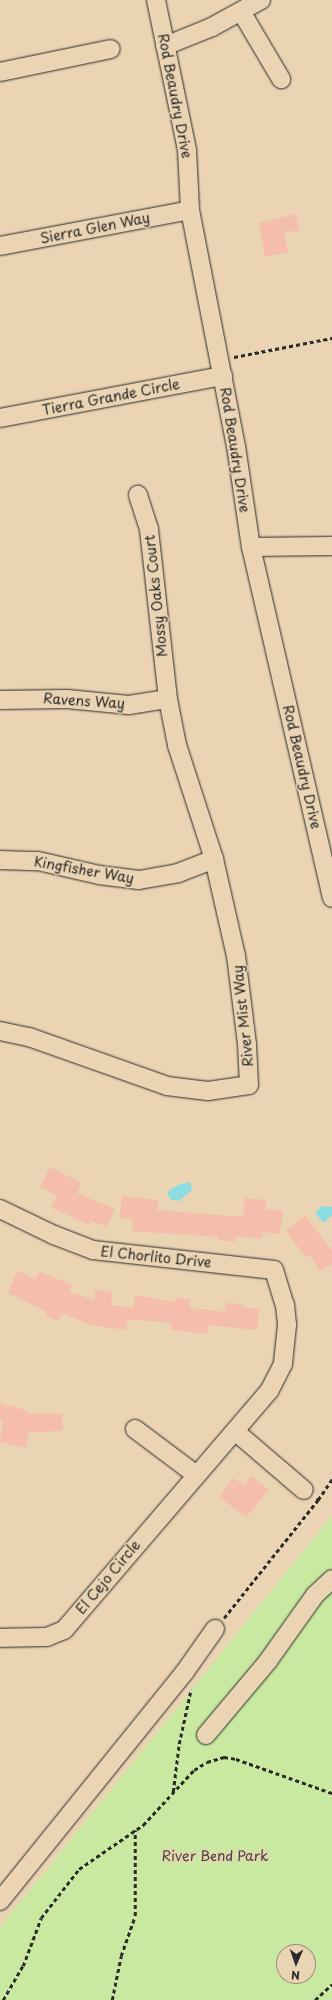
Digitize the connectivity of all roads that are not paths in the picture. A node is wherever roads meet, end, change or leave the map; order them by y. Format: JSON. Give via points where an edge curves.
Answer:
{"nodes":[{"id":1,"x":156,"y":0,"type":"edge"},
{"id":2,"x":261,"y":0,"type":"edge"},
{"id":3,"x":242,"y":13,"type":"junction"},
{"id":4,"x":165,"y":46,"type":"junction"},
{"id":5,"x":111,"y":49,"type":"dead end"},
{"id":6,"x":0,"y":72,"type":"edge"},
{"id":7,"x":281,"y":79,"type":"dead end"},
{"id":8,"x":190,"y":210,"type":"junction"},
{"id":9,"x":0,"y":246,"type":"edge"},
{"id":10,"x":221,"y":368,"type":"junction"},
{"id":11,"x":0,"y":418,"type":"edge"},
{"id":12,"x":138,"y":495,"type":"dead end"},
{"id":13,"x":332,"y":546,"type":"edge"},
{"id":14,"x":251,"y":547,"type":"junction"},
{"id":15,"x":168,"y":699,"type":"junction"},
{"id":16,"x":0,"y":700,"type":"edge"},
{"id":17,"x":214,"y":859,"type":"junction"},
{"id":18,"x":0,"y":860,"type":"edge"},
{"id":19,"x":332,"y":898,"type":"edge"},
{"id":20,"x":0,"y":1031,"type":"edge"},
{"id":21,"x":0,"y":1209,"type":"edge"},
{"id":22,"x":274,"y":1270,"type":"joint"},
{"id":23,"x":135,"y":1429,"type":"dead end"},
{"id":24,"x":236,"y":1432,"type":"junction"},
{"id":25,"x":195,"y":1474,"type":"junction"},
{"id":26,"x":311,"y":1495,"type":"road end"},
{"id":27,"x":332,"y":1579,"type":"edge"},
{"id":28,"x":215,"y":1629,"type":"dead end"},
{"id":29,"x":0,"y":1638,"type":"edge"},
{"id":30,"x":206,"y":1735,"type":"dead end"},
{"id":31,"x":0,"y":1901,"type":"edge"}],
"edges":[{"from":1,"to":4,"type":"street","name":"Rod Beaudry Drive"},
{"from":2,"to":3,"type":"street"},
{"from":3,"to":4,"type":"street"},
{"from":3,"to":7,"type":"street"},
{"from":4,"to":8,"type":"street","name":"Rod Beaudry Drive","via":[[187,150]]},
{"from":5,"to":6,"type":"street"},
{"from":8,"to":9,"type":"street","name":"Sierra Glen Way"},
{"from":8,"to":10,"type":"street","name":"Rod Beaudry Drive"},
{"from":10,"to":11,"type":"street","name":"Tierra Grande Circle"},
{"from":10,"to":14,"type":"street","name":"Rod Beaudry Drive"},
{"from":12,"to":15,"type":"street","name":"Mossy Oaks Court","via":[[149,529]]},
{"from":13,"to":14,"type":"street"},
{"from":14,"to":19,"type":"street","name":"Rod Beaudry Drive"},
{"from":15,"to":16,"type":"street","name":"Ravens Way","via":[[129,705],[53,698]]},
{"from":15,"to":17,"type":"street","name":"River Mist Way","via":[[187,780]]},
{"from":17,"to":18,"type":"street","name":"Kingfisher Way","via":[[178,873],[139,880],[119,879],[38,861]]},
{"from":17,"to":20,"type":"street","name":"River Mist Way","via":[[236,956],[247,1044],[249,1085],[208,1091],[167,1086],[29,1037]]},
{"from":21,"to":22,"type":"street","name":"El Chorlito Drive","via":[[54,1235],[94,1250]]},
{"from":22,"to":24,"type":"street","name":"El Cejo Circle","via":[[286,1318],[283,1364],[269,1391]]},
{"from":23,"to":25,"type":"street"},
{"from":24,"to":25,"type":"street","name":"El Cejo Circle"},
{"from":24,"to":26,"type":"street"},
{"from":25,"to":29,"type":"street","name":"El Cejo Circle","via":[[64,1630],[47,1637]]},
{"from":27,"to":30,"type":"street","via":[[315,1595],[268,1661]]},
{"from":28,"to":31,"type":"street","via":[[184,1673]]}]}
